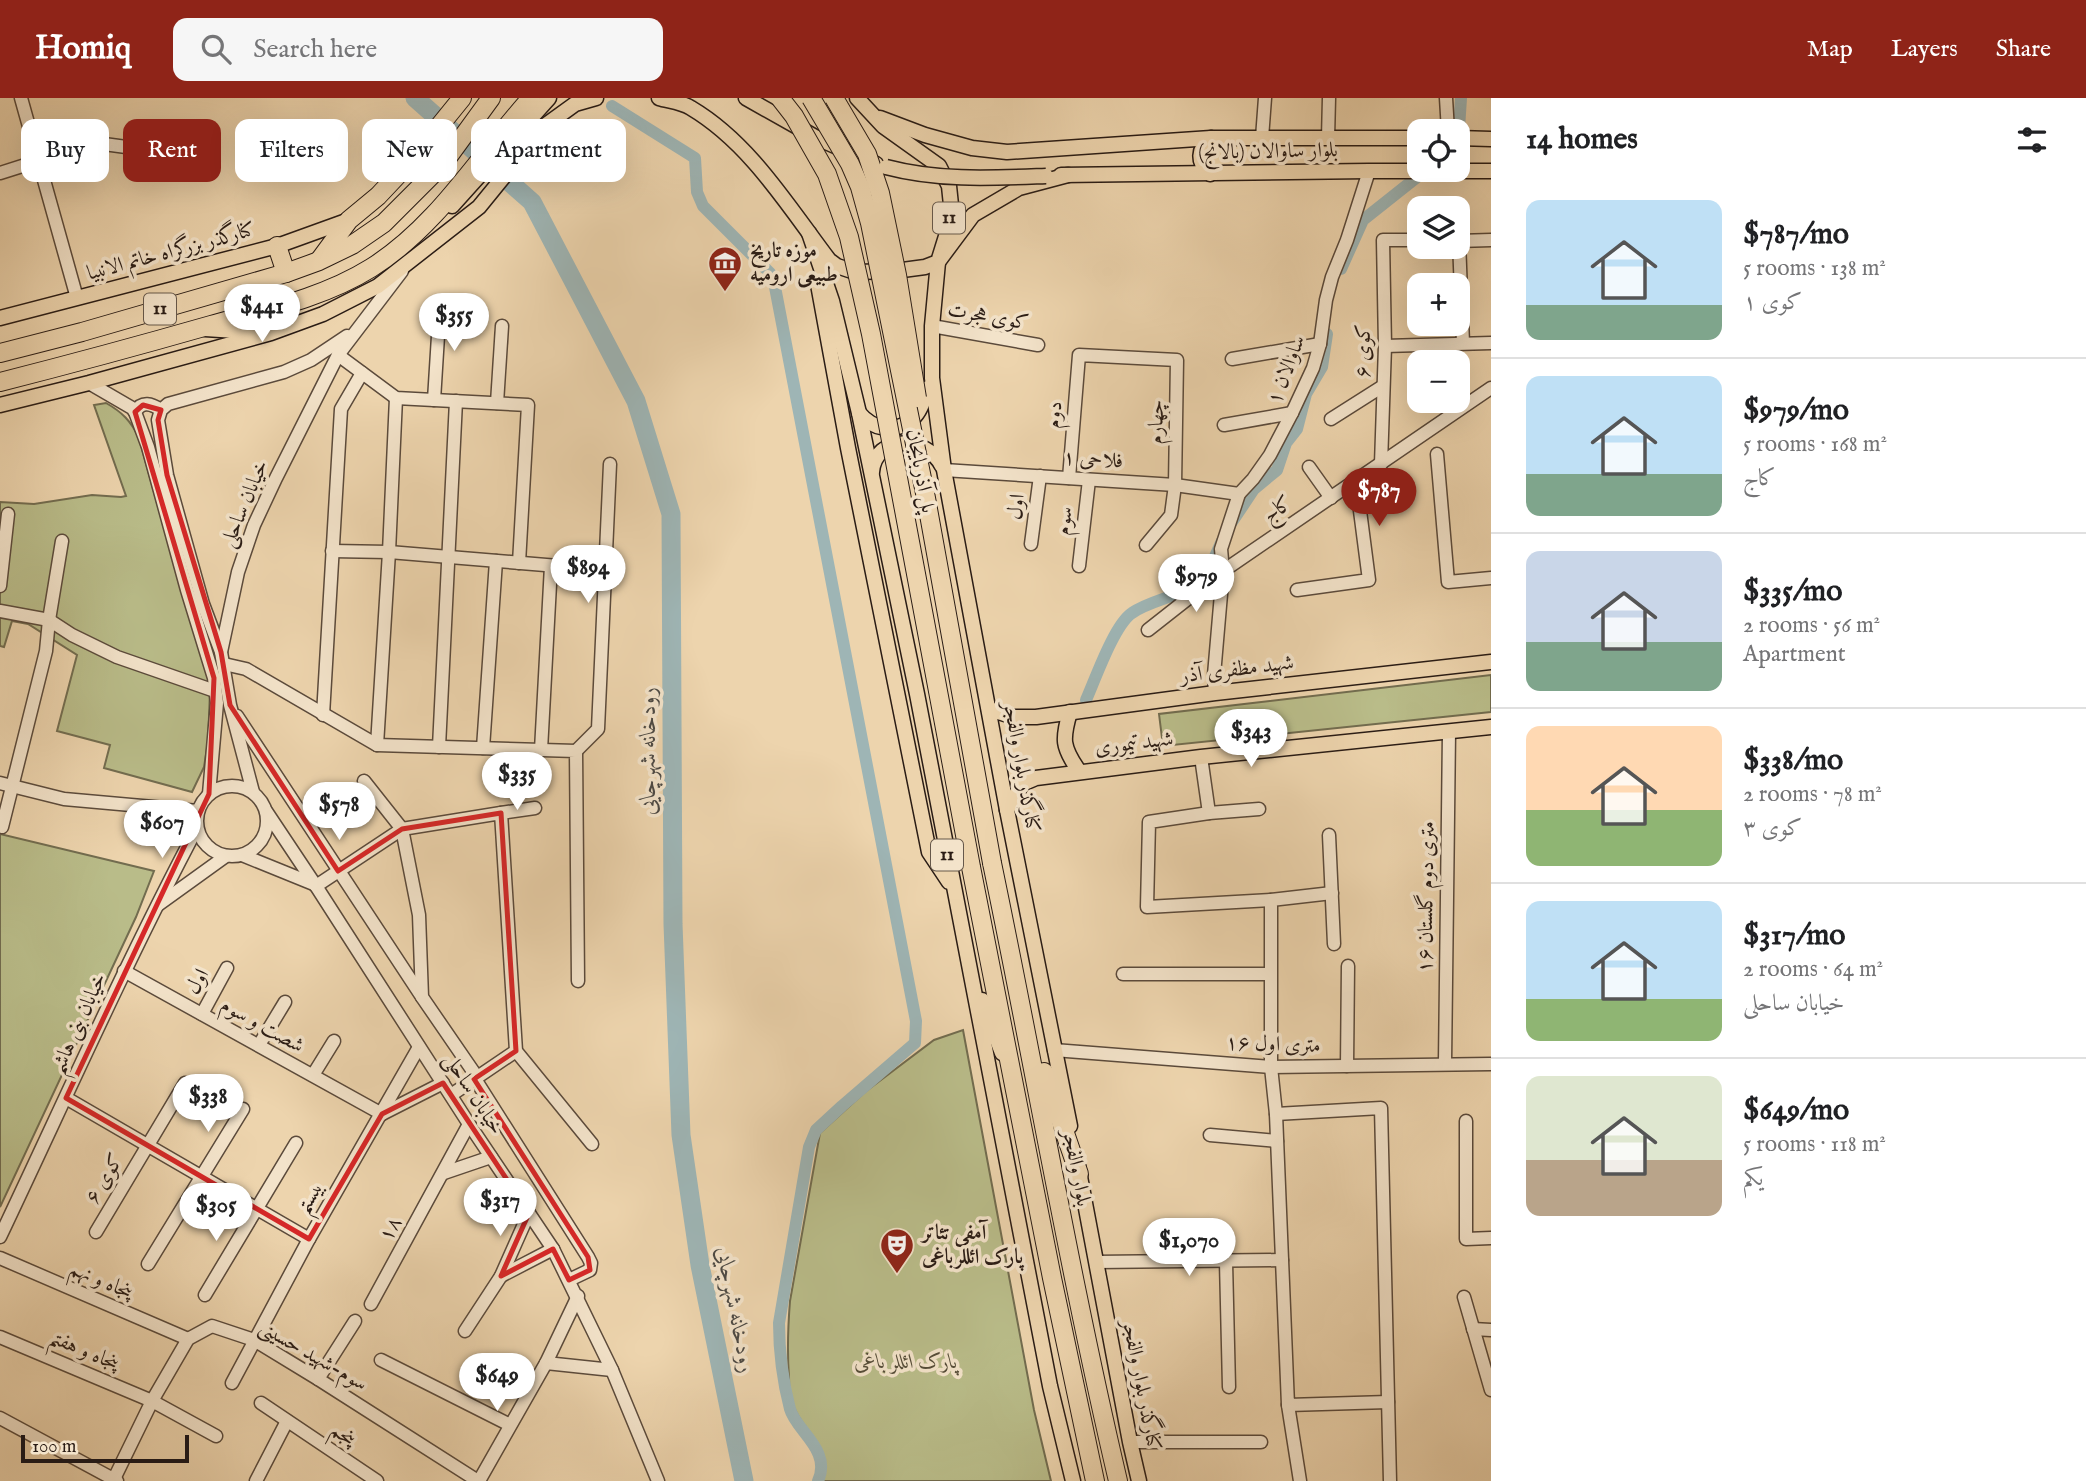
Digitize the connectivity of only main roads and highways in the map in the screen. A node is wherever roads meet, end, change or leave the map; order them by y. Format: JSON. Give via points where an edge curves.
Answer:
{"nodes":[{"id":1,"x":462,"y":98,"type":"edge"},
{"id":2,"x":491,"y":98,"type":"edge"},
{"id":3,"x":596,"y":98,"type":"edge"},
{"id":4,"x":659,"y":98,"type":"edge"},
{"id":5,"x":747,"y":98,"type":"edge"},
{"id":6,"x":780,"y":98,"type":"edge"},
{"id":7,"x":811,"y":98,"type":"edge"},
{"id":8,"x":834,"y":98,"type":"edge"},
{"id":9,"x":857,"y":98,"type":"edge"},
{"id":10,"x":538,"y":102,"type":"edge"},
{"id":11,"x":872,"y":115,"type":"junction"},
{"id":12,"x":555,"y":119,"type":"edge"},
{"id":13,"x":1211,"y":138,"type":"junction"},
{"id":14,"x":1407,"y":138,"type":"edge"},
{"id":15,"x":1470,"y":138,"type":"edge"},
{"id":16,"x":1491,"y":139,"type":"edge"},
{"id":17,"x":1491,"y":171,"type":"edge"},
{"id":18,"x":1210,"y":174,"type":"junction"},
{"id":19,"x":1068,"y":175,"type":"junction"},
{"id":20,"x":491,"y":182,"type":"edge"},
{"id":21,"x":499,"y":182,"type":"edge"},
{"id":22,"x":462,"y":191,"type":"junction"},
{"id":23,"x":349,"y":220,"type":"junction"},
{"id":24,"x":809,"y":233,"type":"junction"},
{"id":25,"x":411,"y":236,"type":"junction"},
{"id":26,"x":277,"y":246,"type":"junction"},
{"id":27,"x":319,"y":261,"type":"junction"},
{"id":28,"x":938,"y":262,"type":"junction"},
{"id":29,"x":286,"y":273,"type":"junction"},
{"id":30,"x":323,"y":314,"type":"junction"},
{"id":31,"x":0,"y":318,"type":"edge"},
{"id":32,"x":200,"y":328,"type":"junction"},
{"id":33,"x":0,"y":352,"type":"edge"},
{"id":34,"x":932,"y":378,"type":"junction"},
{"id":35,"x":0,"y":382,"type":"edge"},
{"id":36,"x":1,"y":404,"type":"edge"},
{"id":37,"x":859,"y":413,"type":"junction"},
{"id":38,"x":944,"y":470,"type":"junction"},
{"id":39,"x":872,"y":479,"type":"junction"},
{"id":40,"x":926,"y":498,"type":"junction"},
{"id":41,"x":1491,"y":662,"type":"edge"},
{"id":42,"x":989,"y":709,"type":"junction"},
{"id":43,"x":1070,"y":712,"type":"junction"},
{"id":44,"x":1491,"y":727,"type":"edge"},
{"id":45,"x":1079,"y":771,"type":"junction"},
{"id":46,"x":1007,"y":810,"type":"junction"},
{"id":47,"x":992,"y":863,"type":"joint"},
{"id":48,"x":971,"y":867,"type":"joint"},
{"id":49,"x":953,"y":890,"type":"junction"},
{"id":50,"x":966,"y":956,"type":"junction"},
{"id":51,"x":1023,"y":1011,"type":"junction"},
{"id":52,"x":1018,"y":1097,"type":"junction"},
{"id":53,"x":1079,"y":1174,"type":"junction"},
{"id":54,"x":1073,"y":1481,"type":"edge"},
{"id":55,"x":1095,"y":1481,"type":"edge"},
{"id":56,"x":1118,"y":1481,"type":"edge"},
{"id":57,"x":1139,"y":1481,"type":"edge"}],
"edges":[{"from":1,"to":23,"type":"highway","via":[[411,161]]},
{"from":2,"to":27,"type":"highway","number":"11","via":[[443,164],[384,223]]},
{"from":3,"to":12,"type":"main road","via":[[575,104]]},
{"from":4,"to":24,"type":"main road","number":"11","via":[[688,106],[741,147]]},
{"from":5,"to":19,"type":"main road","name":"بلوار ساوالان (بالانج)","bridge":true,"via":[[817,138],[886,167],[977,179]]},
{"from":6,"to":48,"type":"highway","name":"پل آذربایجان","bridge":true,"via":[[827,174],[849,237]]},
{"from":7,"to":40,"type":"highway","name":"پل آذربایجان","bridge":true,"via":[[860,187]]},
{"from":8,"to":40,"type":"highway","bridge":true,"via":[[867,154],[880,193],[920,416]]},
{"from":9,"to":11,"type":"main road","name":"کنارگذر بلوار والفجر","number":"11"},
{"from":10,"to":22,"type":"highway","number":"11"},
{"from":11,"to":13,"type":"main road","name":"بلوار ساوالان (بالانج)","via":[[972,148],[1007,152]]},
{"from":11,"to":28,"type":"main road","name":"کنارگذر بلوار والفجر","number":"11","via":[[939,166],[950,186],[947,233]]},
{"from":13,"to":14,"type":"main road","name":"بلوار ساوالان (بالانج)"},
{"from":13,"to":18,"type":"main road","via":[[1200,152],[1203,168]]},
{"from":15,"to":16,"type":"main road"},
{"from":17,"to":18,"type":"main road","name":"بلوار ساوالان (بالانج)"},
{"from":18,"to":19,"type":"main road","name":"بلوار ساوالان (بالانج)"},
{"from":19,"to":28,"type":"main road","via":[[1019,188],[973,215]]},
{"from":20,"to":22,"type":"main road","via":[[469,205]]},
{"from":21,"to":30,"type":"main road","via":[[478,207],[378,286]]},
{"from":22,"to":25,"type":"highway","number":"11"},
{"from":22,"to":25,"type":"main road","via":[[437,220]]},
{"from":23,"to":26,"type":"main road","name":"کنارگذر بزرگراه خاتم الانبیا"},
{"from":23,"to":27,"type":"highway"},
{"from":24,"to":28,"type":"main road","via":[[829,260],[855,272],[895,271]]},
{"from":24,"to":37,"type":"main road","number":"11","via":[[832,301]]},
{"from":24,"to":49,"type":"main road","via":[[929,852]]},
{"from":25,"to":32,"type":"highway","number":"11","via":[[372,268],[332,289]]},
{"from":26,"to":29,"type":"highway"},
{"from":26,"to":31,"type":"main road","name":"کنارگذر بزرگراه خاتم الانبیا"},
{"from":27,"to":29,"type":"highway","number":"11"},
{"from":28,"to":34,"type":"main road","name":"کنارگذر بلوار والفجر","number":"11"},
{"from":29,"to":33,"type":"highway","number":"11"},
{"from":30,"to":32,"type":"main road","via":[[236,331]]},
{"from":30,"to":36,"type":"main road","via":[[271,333]]},
{"from":32,"to":35,"type":"highway","number":"11"},
{"from":34,"to":37,"type":"main road","number":"11","via":[[914,418],[902,426],[873,426]]},
{"from":34,"to":38,"type":"main road","name":"کنارگذر بلوار والفجر","number":"11"},
{"from":37,"to":39,"type":"main road","number":"11"},
{"from":38,"to":39,"type":"main road","via":[[930,451],[904,443],[880,453]]},
{"from":38,"to":42,"type":"main road","name":"کنارگذر بلوار والفجر","number":"11"},
{"from":39,"to":49,"type":"main road","number":"11"},
{"from":40,"to":47,"type":"highway","name":"پل آذربایجان","bridge":true},
{"from":41,"to":43,"type":"main road","name":"شهید مظفری آذر"},
{"from":42,"to":43,"type":"main road","name":"شهید مظفری آذر","via":[[1014,717]]},
{"from":42,"to":46,"type":"main road","name":"کنارگذر بلوار والفجر","number":"11"},
{"from":43,"to":45,"type":"main road","via":[[1066,753]]},
{"from":44,"to":45,"type":"main road","name":"شهید تیموری"},
{"from":45,"to":46,"type":"main road","name":"شهید تیموری","via":[[1022,784]]},
{"from":46,"to":53,"type":"main road","name":"کنارگذر بلوار والفجر"},
{"from":47,"to":51,"type":"highway","name":"بلوار والفجر","number":"11"},
{"from":48,"to":52,"type":"highway","name":"بلوار والفجر","number":"11"},
{"from":49,"to":50,"type":"main road","number":"11"},
{"from":50,"to":52,"type":"main road"},
{"from":50,"to":54,"type":"main road","number":"11","via":[[1050,1386]]},
{"from":51,"to":53,"type":"highway"},
{"from":51,"to":56,"type":"highway","name":"بلوار والفجر","number":"11"},
{"from":52,"to":55,"type":"highway","name":"بلوار والفجر","number":"11"},
{"from":53,"to":57,"type":"main road","name":"کنارگذر بلوار والفجر"}]}
